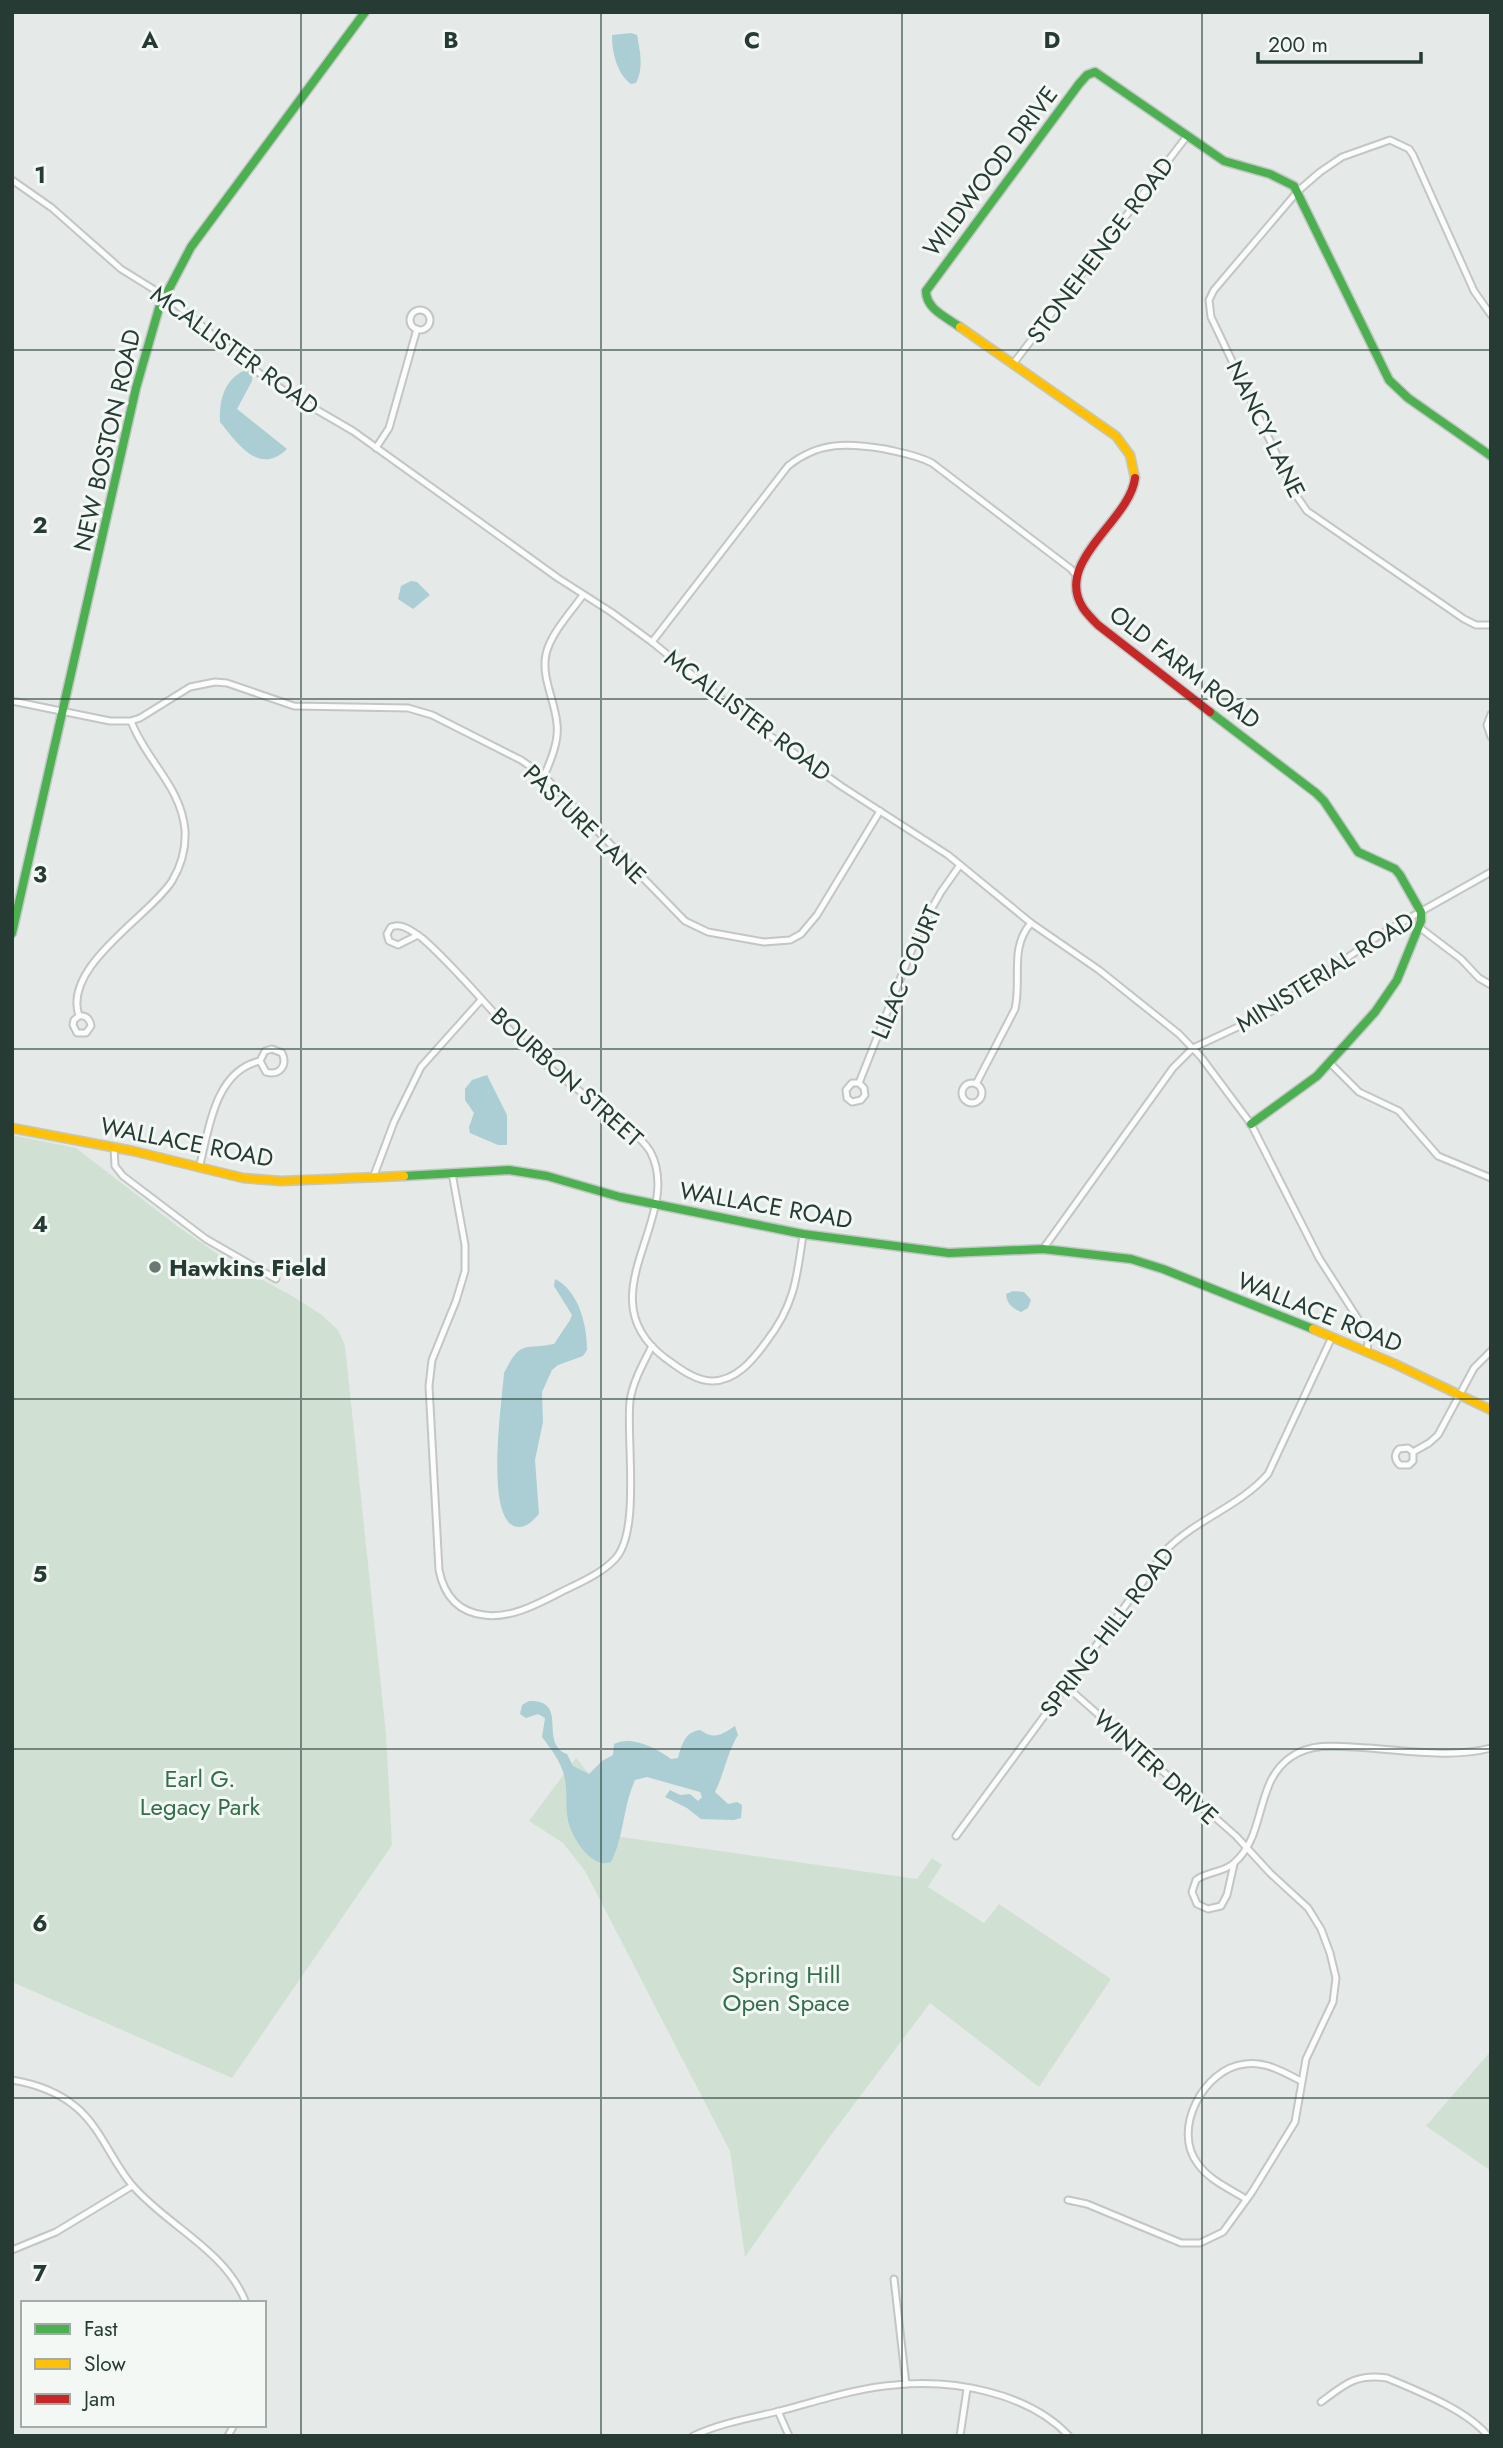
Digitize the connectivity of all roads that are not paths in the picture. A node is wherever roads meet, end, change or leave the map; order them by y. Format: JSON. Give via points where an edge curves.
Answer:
{"nodes":[{"id":1,"x":365,"y":12,"type":"edge"},
{"id":2,"x":1187,"y":136,"type":"junction"},
{"id":3,"x":12,"y":180,"type":"edge"},
{"id":4,"x":1298,"y":191,"type":"junction"},
{"id":5,"x":164,"y":296,"type":"junction"},
{"id":6,"x":1491,"y":314,"type":"edge"},
{"id":7,"x":417,"y":329,"type":"dead end"},
{"id":8,"x":1013,"y":364,"type":"junction"},
{"id":9,"x":376,"y":448,"type":"junction"},
{"id":10,"x":1490,"y":453,"type":"edge"},
{"id":11,"x":1076,"y":575,"type":"junction"},
{"id":12,"x":583,"y":594,"type":"junction"},
{"id":13,"x":1491,"y":625,"type":"edge"},
{"id":14,"x":652,"y":642,"type":"junction"},
{"id":15,"x":12,"y":701,"type":"edge"},
{"id":16,"x":63,"y":711,"type":"junction"},
{"id":17,"x":1491,"y":714,"type":"edge"},
{"id":18,"x":131,"y":721,"type":"junction"},
{"id":19,"x":1491,"y":737,"type":"edge"},
{"id":20,"x":544,"y":776,"type":"junction"},
{"id":21,"x":880,"y":811,"type":"junction"},
{"id":22,"x":960,"y":865,"type":"junction"},
{"id":23,"x":1491,"y":872,"type":"edge"},
{"id":24,"x":1421,"y":912,"type":"junction"},
{"id":25,"x":1031,"y":922,"type":"junction"},
{"id":26,"x":1419,"y":927,"type":"junction"},
{"id":27,"x":12,"y":933,"type":"edge"},
{"id":28,"x":418,"y":934,"type":"junction"},
{"id":29,"x":1491,"y":985,"type":"edge"},
{"id":30,"x":481,"y":1000,"type":"junction"},
{"id":31,"x":79,"y":1016,"type":"dead end"},
{"id":32,"x":1194,"y":1048,"type":"junction"},
{"id":33,"x":260,"y":1061,"type":"junction"},
{"id":34,"x":1330,"y":1063,"type":"junction"},
{"id":35,"x":859,"y":1083,"type":"dead end"},
{"id":36,"x":976,"y":1084,"type":"dead end"},
{"id":37,"x":1251,"y":1124,"type":"junction"},
{"id":38,"x":12,"y":1128,"type":"edge"},
{"id":39,"x":114,"y":1147,"type":"junction"},
{"id":40,"x":198,"y":1168,"type":"junction"},
{"id":41,"x":452,"y":1172,"type":"junction"},
{"id":42,"x":373,"y":1178,"type":"junction"},
{"id":43,"x":1491,"y":1178,"type":"edge"},
{"id":44,"x":656,"y":1204,"type":"junction"},
{"id":45,"x":803,"y":1234,"type":"junction"},
{"id":46,"x":1043,"y":1249,"type":"junction"},
{"id":47,"x":276,"y":1279,"type":"dead end"},
{"id":48,"x":1332,"y":1337,"type":"junction"},
{"id":49,"x":652,"y":1346,"type":"junction"},
{"id":50,"x":1491,"y":1351,"type":"edge"},
{"id":51,"x":1367,"y":1353,"type":"junction"},
{"id":52,"x":1460,"y":1394,"type":"junction"},
{"id":53,"x":1491,"y":1410,"type":"edge"},
{"id":54,"x":1413,"y":1452,"type":"dead end"},
{"id":55,"x":1066,"y":1686,"type":"junction"},
{"id":56,"x":1491,"y":1748,"type":"edge"},
{"id":57,"x":956,"y":1836,"type":"dead end"},
{"id":58,"x":1247,"y":1846,"type":"junction"},
{"id":59,"x":1234,"y":1864,"type":"junction"},
{"id":60,"x":12,"y":2080,"type":"edge"},
{"id":61,"x":1301,"y":2081,"type":"junction"},
{"id":62,"x":132,"y":2186,"type":"junction"},
{"id":63,"x":1246,"y":2199,"type":"junction"},
{"id":64,"x":1068,"y":2200,"type":"dead end"},
{"id":65,"x":12,"y":2250,"type":"edge"},
{"id":66,"x":894,"y":2279,"type":"dead end"},
{"id":67,"x":245,"y":2301,"type":"edge"},
{"id":68,"x":906,"y":2384,"type":"junction"},
{"id":69,"x":967,"y":2389,"type":"junction"},
{"id":70,"x":1321,"y":2402,"type":"dead end"},
{"id":71,"x":778,"y":2411,"type":"junction"},
{"id":72,"x":693,"y":2436,"type":"edge"},
{"id":73,"x":789,"y":2436,"type":"edge"},
{"id":74,"x":960,"y":2436,"type":"edge"},
{"id":75,"x":1069,"y":2436,"type":"edge"},
{"id":76,"x":1488,"y":2436,"type":"edge"}],
"edges":[{"from":1,"to":5,"type":"street","name":"NEW BOSTON ROAD","via":[[209,220]]},
{"from":2,"to":4,"type":"street","via":[[1224,161],[1282,179]]},
{"from":2,"to":8,"type":"street","name":"STONEHENGE ROAD"},
{"from":2,"to":8,"type":"street","name":"WILDWOOD DRIVE","via":[[1102,76],[1091,73],[1071,95],[925,295],[930,306]]},
{"from":3,"to":5,"type":"street","name":"MCALLISTER ROAD","via":[[52,208],[121,269]]},
{"from":4,"to":6,"type":"street","via":[[1342,157],[1387,140],[1409,149],[1474,291]]},
{"from":4,"to":10,"type":"street","via":[[1389,380]]},
{"from":4,"to":13,"type":"street","name":"NANCY LANE","via":[[1209,300],[1211,317],[1307,511],[1464,620]]},
{"from":5,"to":9,"type":"street","name":"MCALLISTER ROAD","via":[[245,363]]},
{"from":5,"to":16,"type":"street","name":"NEW BOSTON ROAD","via":[[144,357]]},
{"from":7,"to":9,"type":"street","via":[[389,428]]},
{"from":8,"to":11,"type":"street","via":[[1116,436],[1133,460],[1136,482],[1132,493]]},
{"from":9,"to":12,"type":"street","name":"MCALLISTER ROAD"},
{"from":11,"to":14,"type":"street","via":[[932,463],[909,454],[846,443],[809,452],[788,466]]},
{"from":11,"to":24,"type":"street","name":"OLD FARM ROAD","via":[[1078,600],[1091,619],[1324,800],[1354,848],[1398,871]]},
{"from":12,"to":14,"type":"street","name":"MCALLISTER ROAD"},
{"from":12,"to":20,"type":"street","via":[[547,652],[546,676],[558,725]]},
{"from":14,"to":21,"type":"street","name":"MCALLISTER ROAD","via":[[749,721]]},
{"from":15,"to":16,"type":"street"},
{"from":16,"to":18,"type":"street"},
{"from":16,"to":27,"type":"street","name":"NEW BOSTON ROAD"},
{"from":17,"to":19,"type":"street","via":[[1487,725]]},
{"from":18,"to":20,"type":"street","name":"PASTURE LANE","via":[[190,687],[228,683],[294,706],[420,710]]},
{"from":18,"to":31,"type":"street","via":[[139,742],[180,805],[184,845],[178,869],[165,891],[112,941],[88,972],[76,1003]]},
{"from":20,"to":21,"type":"street","name":"PASTURE LANE","via":[[685,921],[708,932],[764,942],[790,940],[810,925]]},
{"from":21,"to":22,"type":"street","name":"MCALLISTER ROAD"},
{"from":22,"to":25,"type":"street","name":"MCALLISTER ROAD"},
{"from":22,"to":35,"type":"street","name":"LILAC COURT","via":[[920,929]]},
{"from":23,"to":24,"type":"street","name":"MINISTERIAL ROAD"},
{"from":24,"to":26,"type":"street"},
{"from":24,"to":32,"type":"street","name":"MINISTERIAL ROAD","via":[[1272,1011]]},
{"from":25,"to":32,"type":"street","name":"MCALLISTER ROAD","via":[[1099,970]]},
{"from":25,"to":36,"type":"street","via":[[1018,946],[1015,1009]]},
{"from":26,"to":29,"type":"street"},
{"from":26,"to":34,"type":"street","via":[[1391,992]]},
{"from":28,"to":28,"type":"street","via":[[399,925],[387,934],[389,941],[398,945]]},
{"from":28,"to":30,"type":"street","name":"BOURBON STREET"},
{"from":30,"to":42,"type":"street","via":[[421,1067]]},
{"from":30,"to":44,"type":"street","name":"BOURBON STREET","via":[[537,1057],[648,1148],[658,1184]]},
{"from":32,"to":37,"type":"street","name":"MCALLISTER ROAD"},
{"from":32,"to":46,"type":"street","name":"MINISTERIAL ROAD","via":[[1173,1068]]},
{"from":33,"to":33,"type":"street","via":[[266,1072],[275,1073],[285,1061],[272,1049],[265,1051]]},
{"from":33,"to":40,"type":"street","via":[[227,1082]]},
{"from":34,"to":37,"type":"street"},
{"from":34,"to":43,"type":"street","via":[[1359,1092],[1399,1111],[1438,1156]]},
{"from":37,"to":51,"type":"street","name":"MCALLISTER ROAD","via":[[1319,1258],[1362,1325]]},
{"from":38,"to":39,"type":"street","name":"WALLACE ROAD"},
{"from":39,"to":40,"type":"street","name":"WALLACE ROAD"},
{"from":39,"to":47,"type":"street","via":[[115,1166],[123,1177],[206,1239]]},
{"from":40,"to":42,"type":"street","name":"WALLACE ROAD","via":[[262,1180]]},
{"from":41,"to":42,"type":"street","name":"WALLACE ROAD"},
{"from":41,"to":44,"type":"street","name":"WALLACE ROAD","via":[[528,1172]]},
{"from":41,"to":49,"type":"street","via":[[465,1271],[432,1360],[429,1385],[439,1570],[455,1604],[478,1615],[516,1612],[585,1580],[616,1558],[629,1523],[630,1401]]},
{"from":44,"to":45,"type":"street","name":"WALLACE ROAD"},
{"from":44,"to":49,"type":"street","via":[[633,1290],[635,1316]]},
{"from":45,"to":46,"type":"street","name":"WALLACE ROAD","via":[[949,1253]]},
{"from":45,"to":49,"type":"street","via":[[786,1313],[743,1368],[721,1380],[708,1381],[685,1371]]},
{"from":46,"to":48,"type":"street","name":"WALLACE ROAD","via":[[1144,1262]]},
{"from":48,"to":51,"type":"street","name":"WALLACE ROAD"},
{"from":48,"to":55,"type":"street","name":"SPRING HILL ROAD","via":[[1268,1474],[1250,1492],[1170,1547]]},
{"from":50,"to":52,"type":"street","via":[[1474,1368]]},
{"from":51,"to":52,"type":"street","name":"WALLACE ROAD"},
{"from":52,"to":53,"type":"street","name":"WALLACE ROAD"},
{"from":52,"to":54,"type":"street","via":[[1438,1435]]},
{"from":55,"to":57,"type":"street","name":"SPRING HILL ROAD"},
{"from":55,"to":58,"type":"street","name":"WINTER DRIVE"},
{"from":56,"to":58,"type":"street","via":[[1456,1752],[1327,1746],[1302,1751],[1274,1775]]},
{"from":58,"to":59,"type":"street"},
{"from":58,"to":61,"type":"street","name":"WINTER DRIVE","via":[[1308,1908],[1334,1965],[1333,2003],[1310,2048]]},
{"from":59,"to":59,"type":"street","via":[[1221,1906],[1208,1909],[1197,1904],[1192,1892],[1196,1880]]},
{"from":60,"to":62,"type":"street","via":[[51,2091],[83,2113]]},
{"from":61,"to":63,"type":"street","via":[[1290,2133]]},
{"from":61,"to":63,"type":"street","via":[[1265,2065],[1240,2064],[1218,2076],[1191,2112],[1187,2136],[1195,2160]]},
{"from":62,"to":65,"type":"street","via":[[51,2235]]},
{"from":62,"to":67,"type":"street","via":[[216,2258]]},
{"from":63,"to":64,"type":"street","via":[[1223,2232],[1194,2244]]},
{"from":66,"to":68,"type":"street"},
{"from":68,"to":69,"type":"street"},
{"from":68,"to":71,"type":"street"},
{"from":69,"to":74,"type":"street"},
{"from":69,"to":75,"type":"street","via":[[1023,2403]]},
{"from":70,"to":76,"type":"street","via":[[1355,2379],[1387,2378],[1462,2414]]},
{"from":71,"to":72,"type":"street"},
{"from":71,"to":73,"type":"street"}]}
